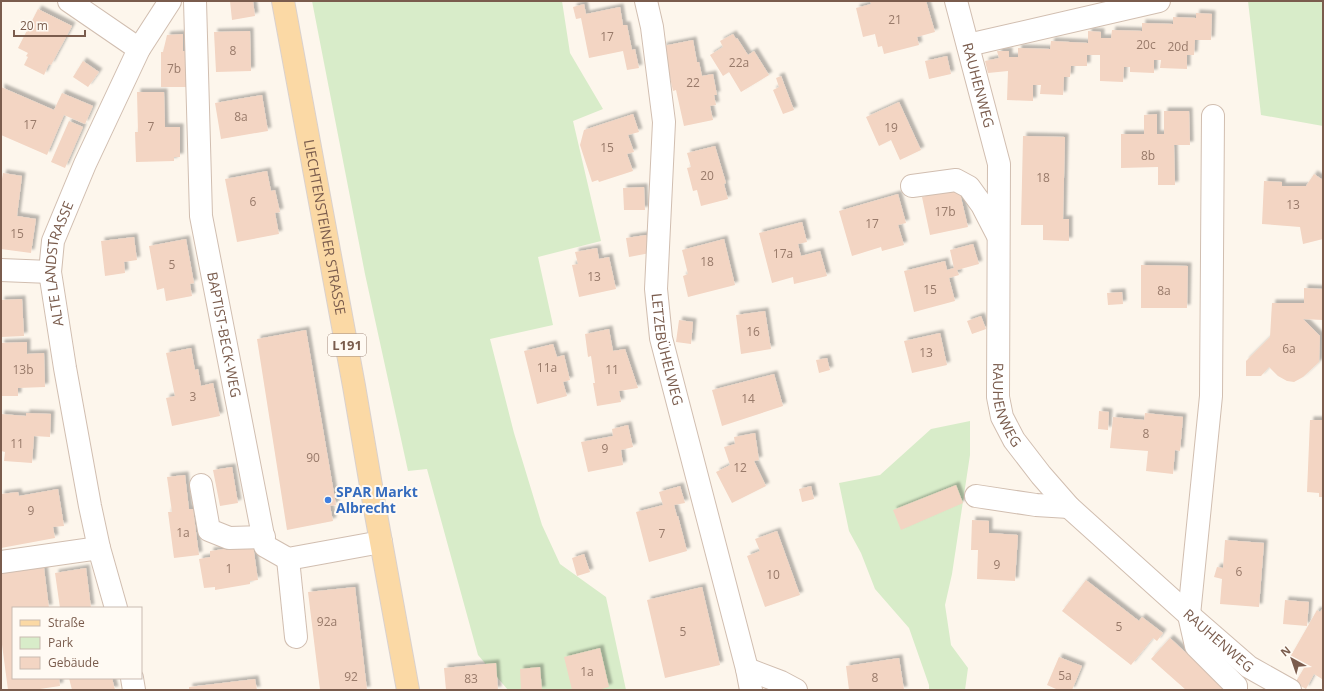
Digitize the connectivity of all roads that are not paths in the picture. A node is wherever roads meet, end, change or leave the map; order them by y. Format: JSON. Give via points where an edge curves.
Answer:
{"nodes":[{"id":1,"x":69,"y":1,"type":"edge"},
{"id":2,"x":170,"y":1,"type":"edge"},
{"id":3,"x":195,"y":1,"type":"edge"},
{"id":4,"x":283,"y":1,"type":"edge"},
{"id":5,"x":646,"y":1,"type":"edge"},
{"id":6,"x":956,"y":1,"type":"edge"},
{"id":7,"x":1159,"y":1,"type":"edge"},
{"id":8,"x":968,"y":45,"type":"junction"},
{"id":9,"x":139,"y":49,"type":"junction"},
{"id":10,"x":1213,"y":116,"type":"dead end"},
{"id":11,"x":912,"y":186,"type":"dead end"},
{"id":12,"x":999,"y":238,"type":"junction"},
{"id":13,"x":1,"y":270,"type":"edge"},
{"id":14,"x":50,"y":272,"type":"junction"},
{"id":15,"x":201,"y":485,"type":"dead end"},
{"id":16,"x":976,"y":496,"type":"dead end"},
{"id":17,"x":1069,"y":507,"type":"junction"},
{"id":18,"x":264,"y":537,"type":"junction"},
{"id":19,"x":381,"y":542,"type":"junction"},
{"id":20,"x":99,"y":548,"type":"junction"},
{"id":21,"x":288,"y":559,"type":"junction"},
{"id":22,"x":1,"y":562,"type":"edge"},
{"id":23,"x":116,"y":607,"type":"edge"},
{"id":24,"x":1189,"y":615,"type":"junction"},
{"id":25,"x":296,"y":637,"type":"dead end"},
{"id":26,"x":747,"y":669,"type":"junction"},
{"id":27,"x":132,"y":679,"type":"edge"},
{"id":28,"x":134,"y":690,"type":"edge"},
{"id":29,"x":408,"y":690,"type":"edge"},
{"id":30,"x":751,"y":690,"type":"edge"},
{"id":31,"x":796,"y":690,"type":"edge"},
{"id":32,"x":1236,"y":690,"type":"edge"},
{"id":33,"x":1290,"y":690,"type":"edge"}],
"edges":[{"from":1,"to":9,"type":"street"},
{"from":2,"to":9,"type":"street","name":"ALTE LANDSTRASSE"},
{"from":3,"to":18,"type":"street","name":"BAPTIST-BECK-WEG","via":[[201,216]]},
{"from":4,"to":19,"type":"main road","name":"LIECHTENSTEINER STRASSE","number":"L191"},
{"from":5,"to":26,"type":"street","name":"LETZEBÜHELWEG","via":[[652,27],[664,122],[656,289],[660,338]]},
{"from":6,"to":8,"type":"street","name":"RAUHENWEG"},
{"from":7,"to":8,"type":"street"},
{"from":8,"to":12,"type":"street","name":"RAUHENWEG","via":[[999,164]]},
{"from":9,"to":14,"type":"street","name":"ALTE LANDSTRASSE","via":[[85,164],[53,241]]},
{"from":10,"to":24,"type":"street","via":[[1211,396]]},
{"from":11,"to":12,"type":"street","via":[[956,180],[969,187],[982,205]]},
{"from":12,"to":17,"type":"street","name":"RAUHENWEG","via":[[998,397],[1002,417],[1014,440]]},
{"from":13,"to":14,"type":"street"},
{"from":14,"to":20,"type":"street","name":"ALTE LANDSTRASSE"},
{"from":15,"to":18,"type":"street","via":[[209,530],[229,538]]},
{"from":16,"to":17,"type":"street"},
{"from":17,"to":24,"type":"street","name":"RAUHENWEG"},
{"from":18,"to":21,"type":"street","name":"BAPTIST-BECK-WEG","via":[[266,546]]},
{"from":19,"to":21,"type":"street"},
{"from":19,"to":29,"type":"main road","name":"LIECHTENSTEINER STRASSE","number":"L191"},
{"from":20,"to":22,"type":"street"},
{"from":20,"to":23,"type":"street","name":"ALTE LANDSTRASSE"},
{"from":21,"to":25,"type":"street"},
{"from":24,"to":32,"type":"street","via":[[1196,646],[1236,686]]},
{"from":24,"to":33,"type":"street","name":"RAUHENWEG","via":[[1249,667]]},
{"from":26,"to":30,"type":"street","name":"LETZEBÜHELWEG"},
{"from":26,"to":31,"type":"street"},
{"from":27,"to":28,"type":"street"}]}
